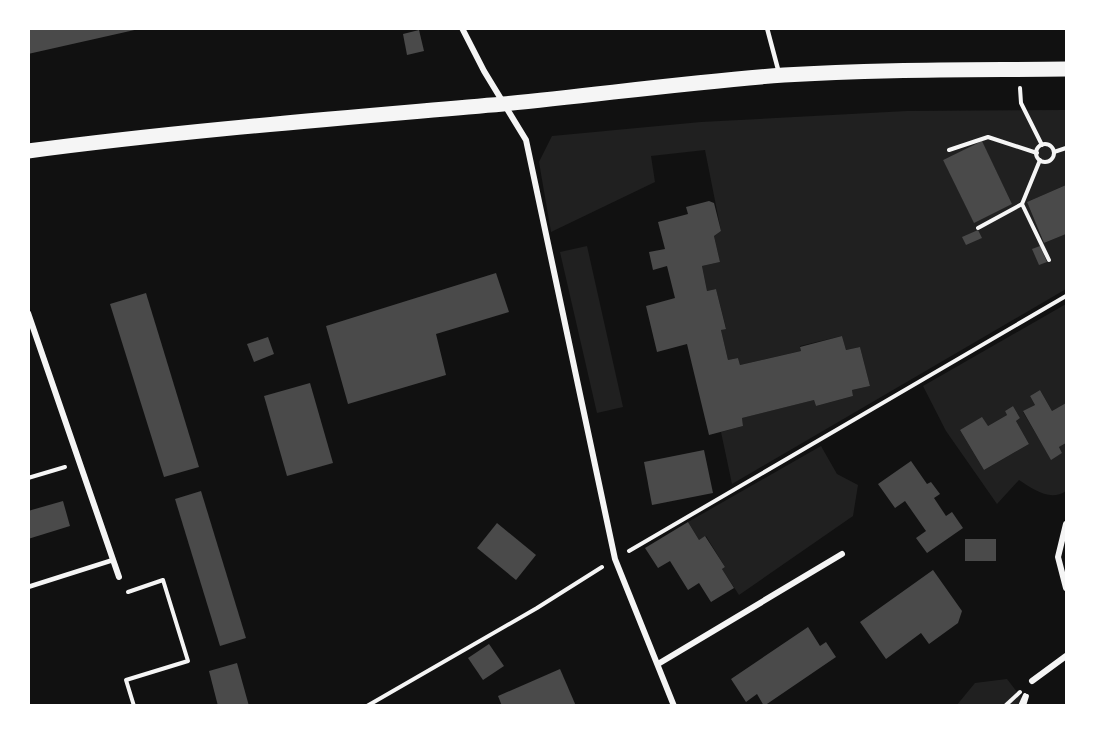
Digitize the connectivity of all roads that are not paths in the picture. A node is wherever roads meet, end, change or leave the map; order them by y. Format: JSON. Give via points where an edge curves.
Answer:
{"nodes":[{"id":1,"x":462,"y":28,"type":"edge"},
{"id":2,"x":767,"y":28,"type":"edge"},
{"id":3,"x":1066,"y":69,"type":"edge"},
{"id":4,"x":780,"y":76,"type":"junction"},
{"id":5,"x":506,"y":104,"type":"junction"},
{"id":6,"x":28,"y":151,"type":"edge"},
{"id":7,"x":28,"y":313,"type":"edge"},
{"id":8,"x":1066,"y":524,"type":"edge"},
{"id":9,"x":842,"y":554,"type":"dead end"},
{"id":10,"x":113,"y":560,"type":"junction"},
{"id":11,"x":119,"y":577,"type":"road end"},
{"id":12,"x":28,"y":587,"type":"edge"},
{"id":13,"x":1066,"y":588,"type":"edge"},
{"id":14,"x":1066,"y":656,"type":"edge"},
{"id":15,"x":658,"y":664,"type":"junction"},
{"id":16,"x":1032,"y":681,"type":"dead end"},
{"id":17,"x":674,"y":705,"type":"edge"}],
"edges":[{"from":1,"to":5,"type":"street"},
{"from":2,"to":4,"type":"lane"},
{"from":3,"to":4,"type":"main road","via":[[851,71]]},
{"from":4,"to":5,"type":"main road"},
{"from":5,"to":6,"type":"main road","via":[[136,136]]},
{"from":5,"to":15,"type":"street","via":[[526,140],[615,559]]},
{"from":7,"to":10,"type":"street"},
{"from":8,"to":13,"type":"street","via":[[1058,557]]},
{"from":9,"to":15,"type":"street"},
{"from":10,"to":11,"type":"street"},
{"from":10,"to":12,"type":"lane"},
{"from":14,"to":16,"type":"street"},
{"from":15,"to":17,"type":"street"}]}
